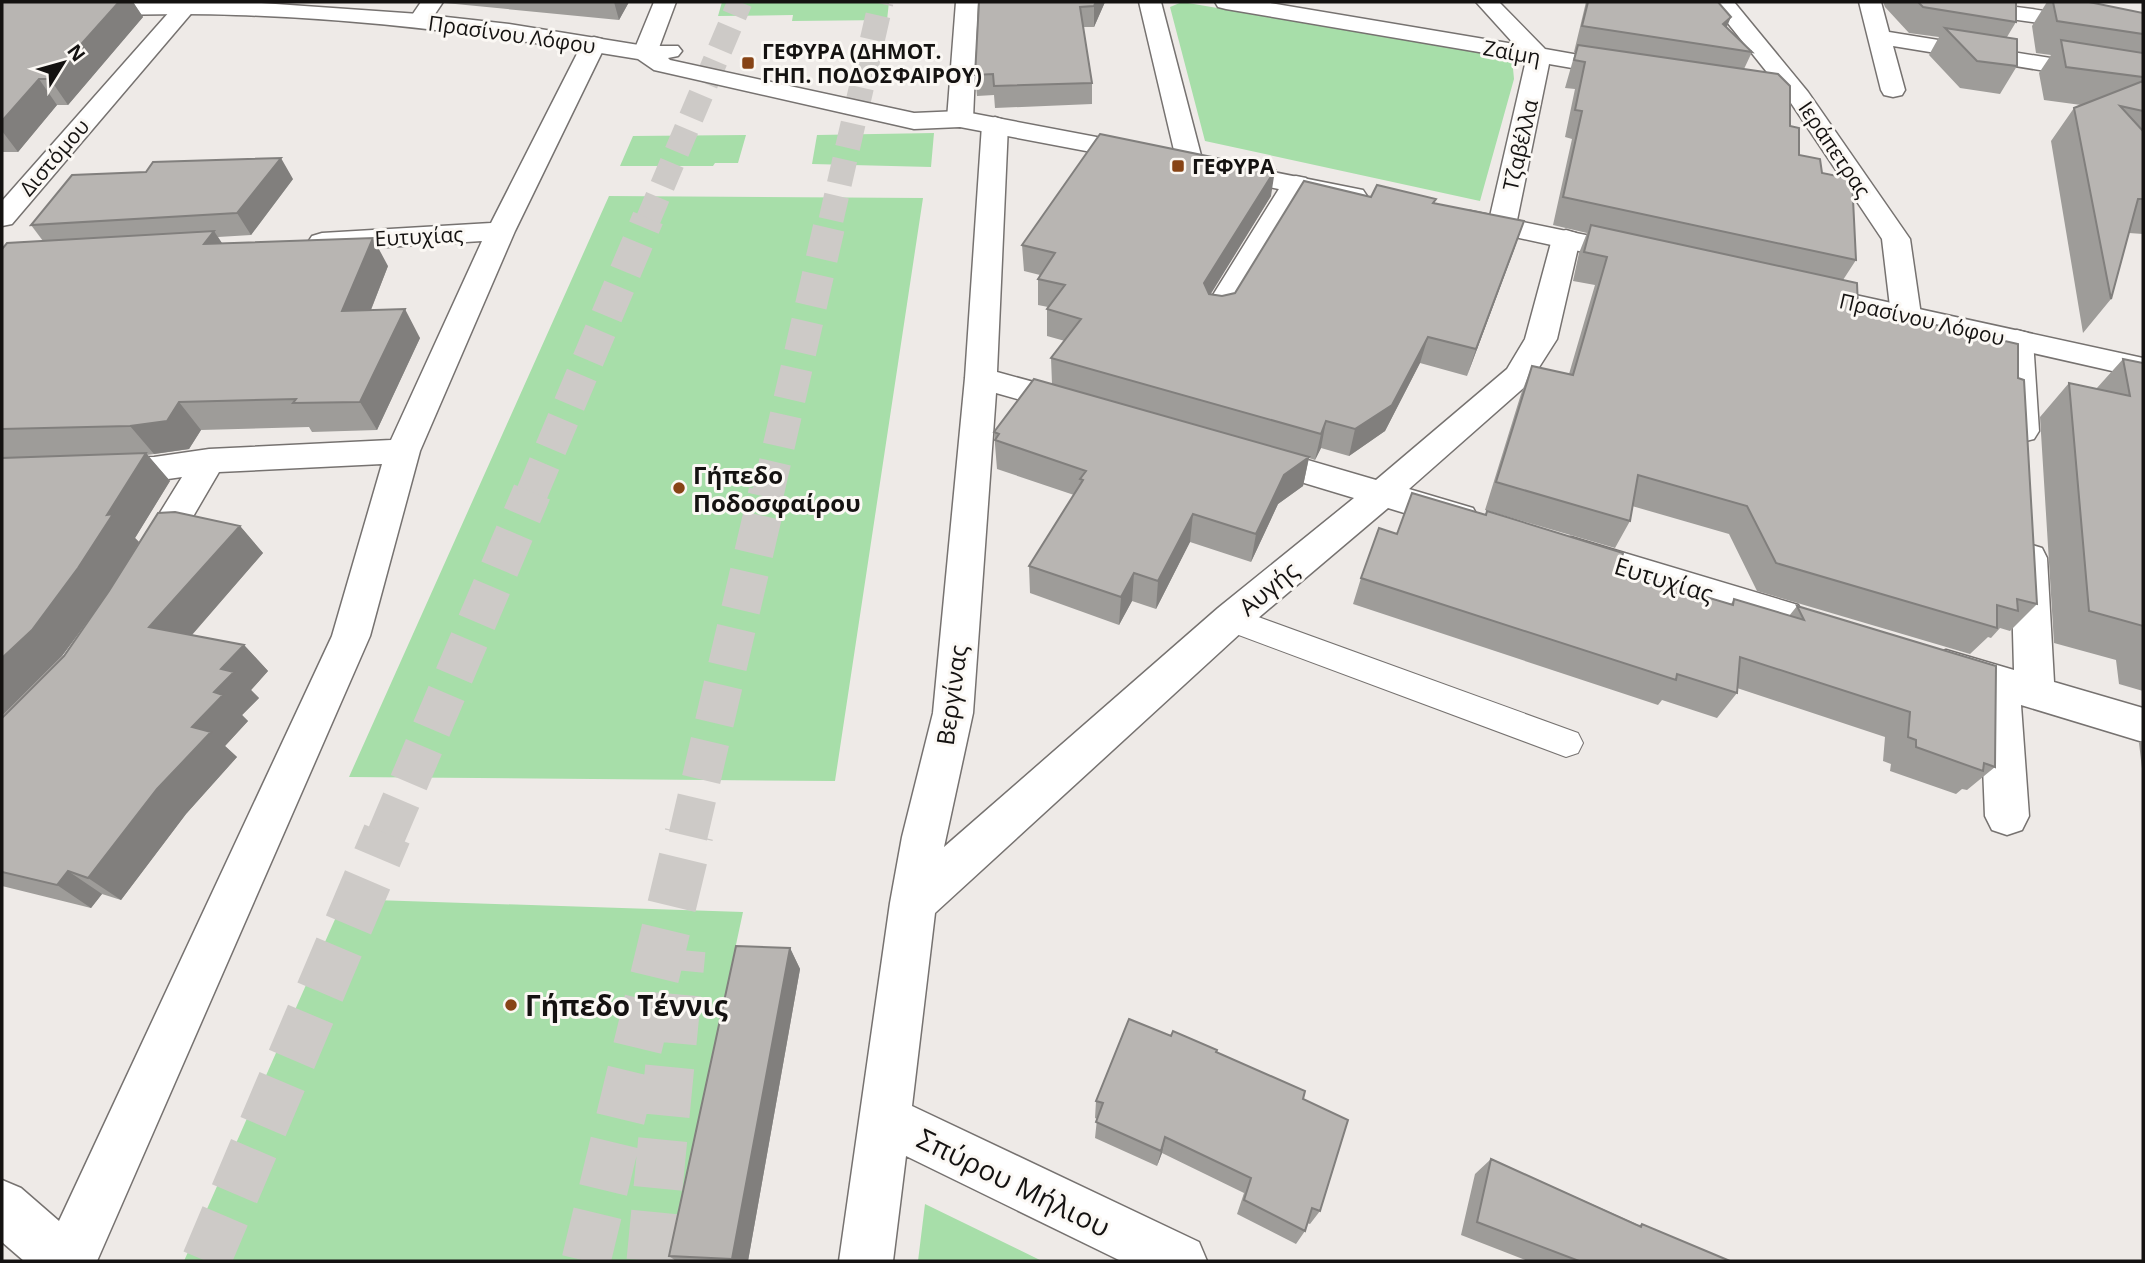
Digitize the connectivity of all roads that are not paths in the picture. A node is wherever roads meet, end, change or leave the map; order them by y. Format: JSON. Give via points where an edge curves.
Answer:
{"nodes":[{"id":1,"x":432,"y":2,"type":"edge"},
{"id":2,"x":665,"y":2,"type":"edge"},
{"id":3,"x":967,"y":2,"type":"edge"},
{"id":4,"x":1150,"y":2,"type":"edge"},
{"id":5,"x":1226,"y":2,"type":"edge"},
{"id":6,"x":1487,"y":2,"type":"edge"},
{"id":7,"x":1723,"y":2,"type":"edge"},
{"id":8,"x":1870,"y":2,"type":"edge"},
{"id":9,"x":1938,"y":2,"type":"edge"},
{"id":10,"x":188,"y":4,"type":"edge"},
{"id":11,"x":2,"y":13,"type":"edge"},
{"id":12,"x":419,"y":21,"type":"junction"},
{"id":13,"x":1881,"y":37,"type":"junction"},
{"id":14,"x":2143,"y":37,"type":"edge"},
{"id":15,"x":594,"y":44,"type":"junction"},
{"id":16,"x":645,"y":53,"type":"junction"},
{"id":17,"x":1539,"y":57,"type":"junction"},
{"id":18,"x":1649,"y":74,"type":"edge"},
{"id":19,"x":2143,"y":80,"type":"edge"},
{"id":20,"x":1717,"y":85,"type":"edge"},
{"id":21,"x":1893,"y":90,"type":"dead end"},
{"id":22,"x":1800,"y":97,"type":"junction"},
{"id":23,"x":960,"y":119,"type":"junction"},
{"id":24,"x":995,"y":125,"type":"junction"},
{"id":25,"x":1190,"y":163,"type":"junction"},
{"id":26,"x":1296,"y":184,"type":"junction"},
{"id":27,"x":1378,"y":201,"type":"edge"},
{"id":28,"x":1447,"y":214,"type":"edge"},
{"id":29,"x":2,"y":218,"type":"edge"},
{"id":30,"x":1502,"y":225,"type":"junction"},
{"id":31,"x":501,"y":231,"type":"junction"},
{"id":32,"x":1566,"y":239,"type":"junction"},
{"id":33,"x":293,"y":244,"type":"edge"},
{"id":34,"x":1661,"y":261,"type":"edge"},
{"id":35,"x":1784,"y":288,"type":"edge"},
{"id":36,"x":1218,"y":312,"type":"edge"},
{"id":37,"x":1906,"y":315,"type":"junction"},
{"id":38,"x":2017,"y":340,"type":"junction"},
{"id":39,"x":2143,"y":368,"type":"edge"},
{"id":40,"x":981,"y":378,"type":"junction"},
{"id":41,"x":1115,"y":416,"type":"edge"},
{"id":42,"x":1222,"y":447,"type":"edge"},
{"id":43,"x":403,"y":451,"type":"junction"},
{"id":44,"x":2024,"y":457,"type":"edge"},
{"id":45,"x":209,"y":461,"type":"junction"},
{"id":46,"x":2,"y":472,"type":"edge"},
{"id":47,"x":1382,"y":494,"type":"junction"},
{"id":48,"x":1487,"y":526,"type":"edge"},
{"id":49,"x":2027,"y":526,"type":"edge"},
{"id":50,"x":1540,"y":542,"type":"edge"},
{"id":51,"x":135,"y":584,"type":"edge"},
{"id":52,"x":1231,"y":618,"type":"junction"},
{"id":53,"x":1815,"y":626,"type":"edge"},
{"id":54,"x":1920,"y":658,"type":"edge"},
{"id":55,"x":2017,"y":687,"type":"junction"},
{"id":56,"x":2143,"y":725,"type":"edge"},
{"id":57,"x":1566,"y":743,"type":"dead end"},
{"id":58,"x":2007,"y":816,"type":"dead end"},
{"id":59,"x":913,"y":903,"type":"junction"},
{"id":60,"x":886,"y":1120,"type":"junction"},
{"id":61,"x":2,"y":1207,"type":"edge"},
{"id":62,"x":67,"y":1261,"type":"edge"},
{"id":63,"x":866,"y":1261,"type":"edge"},
{"id":64,"x":1180,"y":1261,"type":"edge"}],
"edges":[{"from":1,"to":12,"type":"street"},
{"from":2,"to":16,"type":"street"},
{"from":3,"to":23,"type":"street"},
{"from":4,"to":25,"type":"street"},
{"from":5,"to":17,"type":"street","name":"Ζαίμη"},
{"from":6,"to":17,"type":"street"},
{"from":7,"to":22,"type":"street","name":"Ιεράπετρας"},
{"from":8,"to":13,"type":"street"},
{"from":9,"to":14,"type":"street"},
{"from":10,"to":11,"type":"street","name":"Πρασίνου Λόφου"},
{"from":10,"to":12,"type":"street","name":"Πρασίνου Λόφου"},
{"from":10,"to":29,"type":"street","name":"Διστόμου"},
{"from":12,"to":15,"type":"street","name":"Πρασίνου Λόφου"},
{"from":13,"to":19,"type":"street"},
{"from":13,"to":21,"type":"street"},
{"from":15,"to":16,"type":"street","name":"Πρασίνου Λόφου"},
{"from":15,"to":31,"type":"street"},
{"from":16,"to":23,"type":"street","name":"Πρασίνου Λόφου","via":[[662,65],[914,121]]},
{"from":17,"to":18,"type":"street","name":"Ζαίμη"},
{"from":17,"to":30,"type":"street","name":"Τζαβέλλα"},
{"from":20,"to":22,"type":"street"},
{"from":22,"to":37,"type":"street","name":"Ιεράπετρας","via":[[1896,239]]},
{"from":23,"to":24,"type":"street","name":"Πρασίνου Λόφου"},
{"from":24,"to":25,"type":"street","name":"Πρασίνου Λόφου"},
{"from":24,"to":40,"type":"street","name":"Βεργίνας"},
{"from":25,"to":26,"type":"street","name":"Πρασίνου Λόφου"},
{"from":26,"to":27,"type":"street","name":"Πρασίνου Λόφου"},
{"from":26,"to":36,"type":"street"},
{"from":28,"to":30,"type":"street"},
{"from":30,"to":32,"type":"street"},
{"from":31,"to":33,"type":"street","name":"Ευτυχίας"},
{"from":31,"to":43,"type":"street"},
{"from":32,"to":34,"type":"street"},
{"from":32,"to":47,"type":"street","name":"Αυγής","via":[[1541,339],[1527,364]]},
{"from":35,"to":37,"type":"street","name":"Πρασίνου Λόφου"},
{"from":37,"to":38,"type":"street","name":"Πρασίνου Λόφου"},
{"from":38,"to":39,"type":"street","name":"Πρασίνου Λόφου"},
{"from":38,"to":44,"type":"street"},
{"from":40,"to":41,"type":"street"},
{"from":40,"to":59,"type":"street","name":"Βεργίνας","via":[[953,713],[923,837]]},
{"from":42,"to":47,"type":"street"},
{"from":43,"to":45,"type":"street"},
{"from":43,"to":62,"type":"street","via":[[351,636]]},
{"from":45,"to":46,"type":"street","via":[[153,469]]},
{"from":45,"to":51,"type":"street"},
{"from":47,"to":48,"type":"street"},
{"from":47,"to":52,"type":"street","name":"Αυγής"},
{"from":49,"to":55,"type":"street"},
{"from":50,"to":53,"type":"street","name":"Ευτυχίας"},
{"from":52,"to":57,"type":"lane"},
{"from":52,"to":59,"type":"street","name":"Αυγής"},
{"from":54,"to":55,"type":"street"},
{"from":55,"to":56,"type":"street"},
{"from":55,"to":58,"type":"street"},
{"from":59,"to":60,"type":"street","name":"Βεργίνας"},
{"from":60,"to":63,"type":"street","name":"Βεργίνας"},
{"from":60,"to":64,"type":"street","name":"Σπύρου Μήλιου"},
{"from":61,"to":62,"type":"street"}]}
